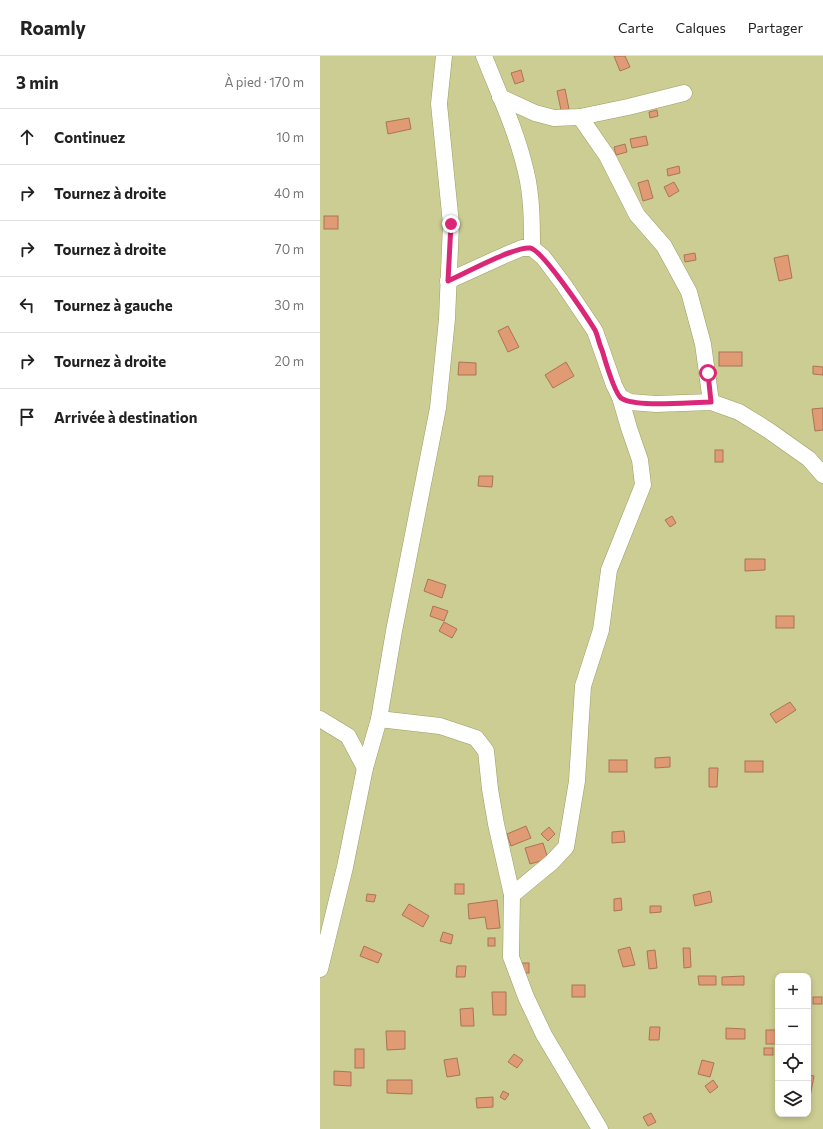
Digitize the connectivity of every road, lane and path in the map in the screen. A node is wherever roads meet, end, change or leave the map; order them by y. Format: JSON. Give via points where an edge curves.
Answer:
{"nodes":[{"id":1,"x":444,"y":56,"type":"edge"},
{"id":2,"x":484,"y":56,"type":"edge"},
{"id":3,"x":684,"y":93,"type":"dead end"},
{"id":4,"x":500,"y":96,"type":"junction"},
{"id":5,"x":580,"y":117,"type":"junction"},
{"id":6,"x":532,"y":248,"type":"junction"},
{"id":7,"x":448,"y":281,"type":"junction"},
{"id":8,"x":620,"y":397,"type":"junction"},
{"id":9,"x":711,"y":402,"type":"junction"},
{"id":10,"x":823,"y":475,"type":"edge"},
{"id":11,"x":320,"y":719,"type":"edge"},
{"id":12,"x":379,"y":719,"type":"junction"},
{"id":13,"x":365,"y":768,"type":"junction"},
{"id":14,"x":512,"y":895,"type":"junction"},
{"id":15,"x":320,"y":969,"type":"edge"},
{"id":16,"x":600,"y":1129,"type":"edge"}],
"edges":[{"from":1,"to":7,"type":"street","via":[[439,104],[451,224]]},
{"from":2,"to":4,"type":"street"},
{"from":3,"to":5,"type":"street"},
{"from":4,"to":5,"type":"street","via":[[535,113],[554,118]]},
{"from":4,"to":6,"type":"street","via":[[516,134],[527,173],[532,216]]},
{"from":5,"to":9,"type":"street","via":[[607,156],[637,215],[664,246],[689,292],[703,344]]},
{"from":6,"to":7,"type":"street","via":[[522,248]]},
{"from":6,"to":8,"type":"street","via":[[543,257],[595,331]]},
{"from":7,"to":12,"type":"street","via":[[438,408]]},
{"from":8,"to":9,"type":"street","via":[[630,402],[656,404]]},
{"from":8,"to":14,"type":"street","via":[[640,460],[643,485],[609,570],[601,630],[583,686],[577,781],[566,847]]},
{"from":9,"to":10,"type":"street","via":[[739,412],[768,430],[809,459]]},
{"from":11,"to":13,"type":"street","via":[[348,736]]},
{"from":12,"to":13,"type":"street"},
{"from":12,"to":14,"type":"street","via":[[440,726],[476,738],[486,751],[496,824]]},
{"from":13,"to":15,"type":"street","via":[[345,867]]},
{"from":14,"to":16,"type":"street","via":[[512,957],[526,997],[544,1035]]}]}
